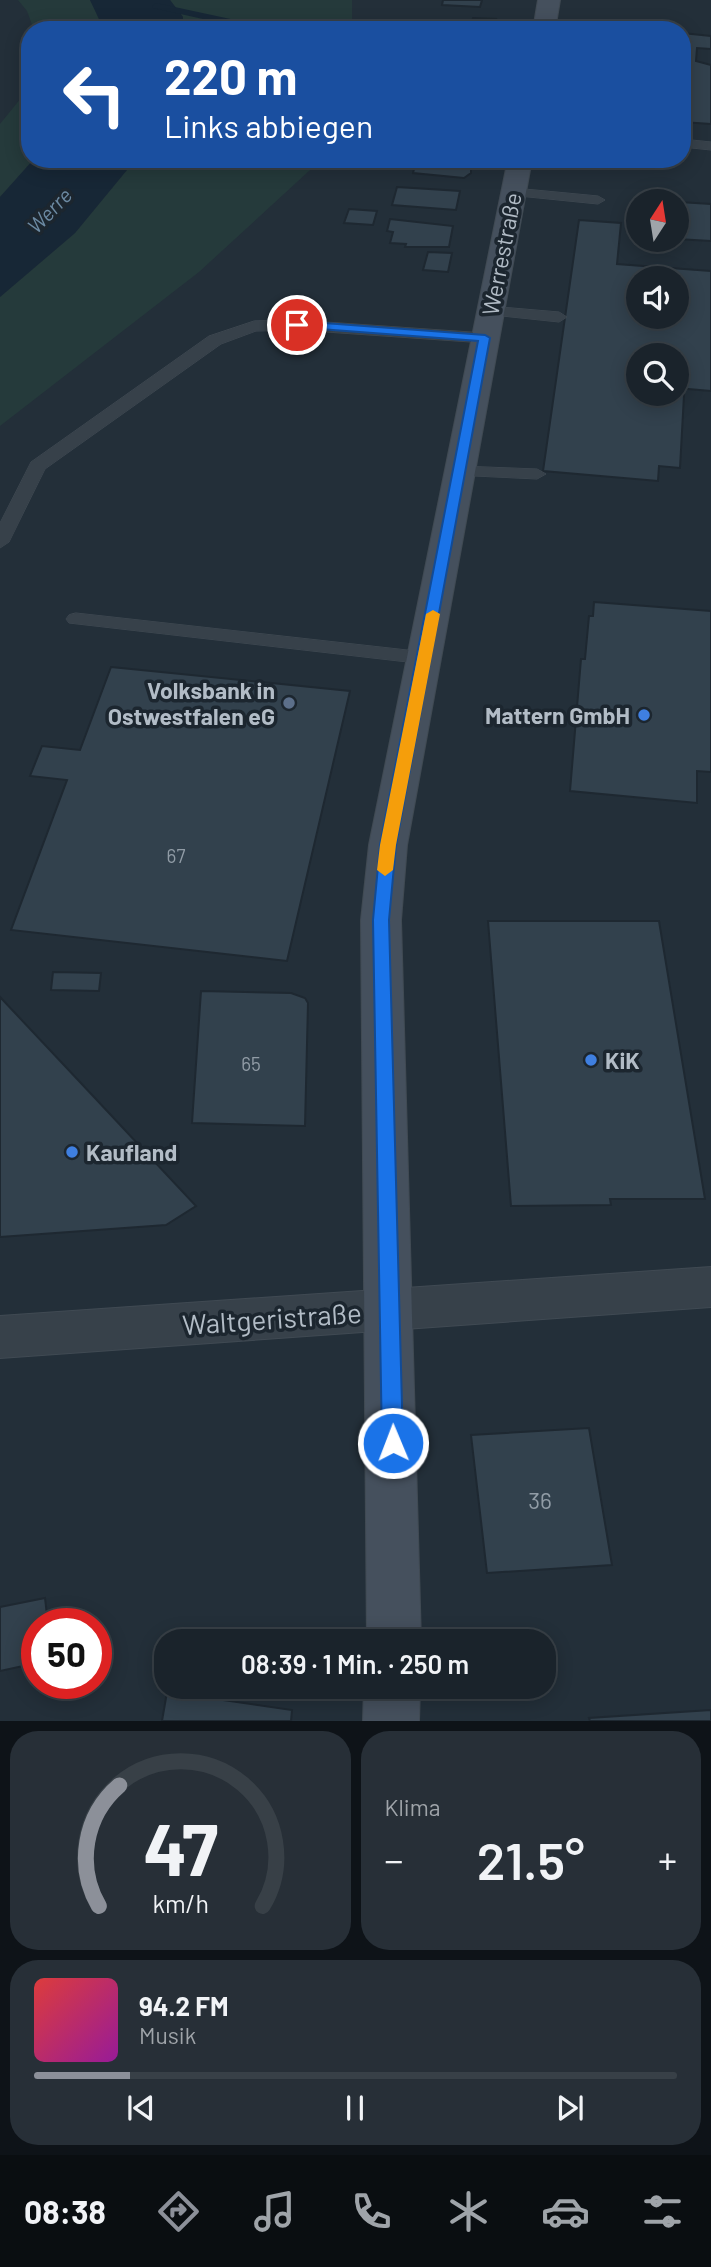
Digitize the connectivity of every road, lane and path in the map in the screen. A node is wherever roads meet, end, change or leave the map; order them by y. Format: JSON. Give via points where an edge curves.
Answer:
{"nodes":[{"id":1,"x":549,"y":0,"type":"edge"},
{"id":2,"x":546,"y":21,"type":"edge"},
{"id":3,"x":691,"y":145,"type":"edge"},
{"id":4,"x":711,"y":146,"type":"edge"},
{"id":5,"x":517,"y":176,"type":"edge"},
{"id":6,"x":598,"y":200,"type":"dead end"},
{"id":7,"x":559,"y":317,"type":"dead end"},
{"id":8,"x":487,"y":325,"type":"junction"},
{"id":9,"x":460,"y":471,"type":"junction"},
{"id":10,"x":537,"y":474,"type":"dead end"},
{"id":11,"x":0,"y":542,"type":"edge"},
{"id":12,"x":76,"y":620,"type":"dead end"},
{"id":13,"x":425,"y":657,"type":"junction"},
{"id":14,"x":711,"y":1287,"type":"edge"},
{"id":15,"x":390,"y":1309,"type":"junction"},
{"id":16,"x":0,"y":1337,"type":"edge"},
{"id":17,"x":394,"y":1629,"type":"edge"},
{"id":18,"x":392,"y":1699,"type":"edge"},
{"id":19,"x":391,"y":1721,"type":"edge"}],
"edges":[{"from":1,"to":2,"type":"main road"},
{"from":3,"to":4,"type":"lane"},
{"from":5,"to":6,"type":"lane"},
{"from":5,"to":8,"type":"main road","name":"Werrestraße"},
{"from":7,"to":8,"type":"lane"},
{"from":8,"to":9,"type":"main road","name":"Werrestraße"},
{"from":8,"to":11,"type":"lane","via":[[254,326],[215,341],[37,466]]},
{"from":9,"to":10,"type":"lane"},
{"from":9,"to":13,"type":"main road","name":"Werrestraße"},
{"from":12,"to":13,"type":"lane"},
{"from":13,"to":15,"type":"main road","name":"Werrestraße","via":[[388,845],[381,920]]},
{"from":14,"to":15,"type":"street","name":"Waltgeristraße"},
{"from":15,"to":16,"type":"street","name":"Waltgeristraße"},
{"from":15,"to":17,"type":"main road","name":"Werrestraße"},
{"from":18,"to":19,"type":"main road"}]}
